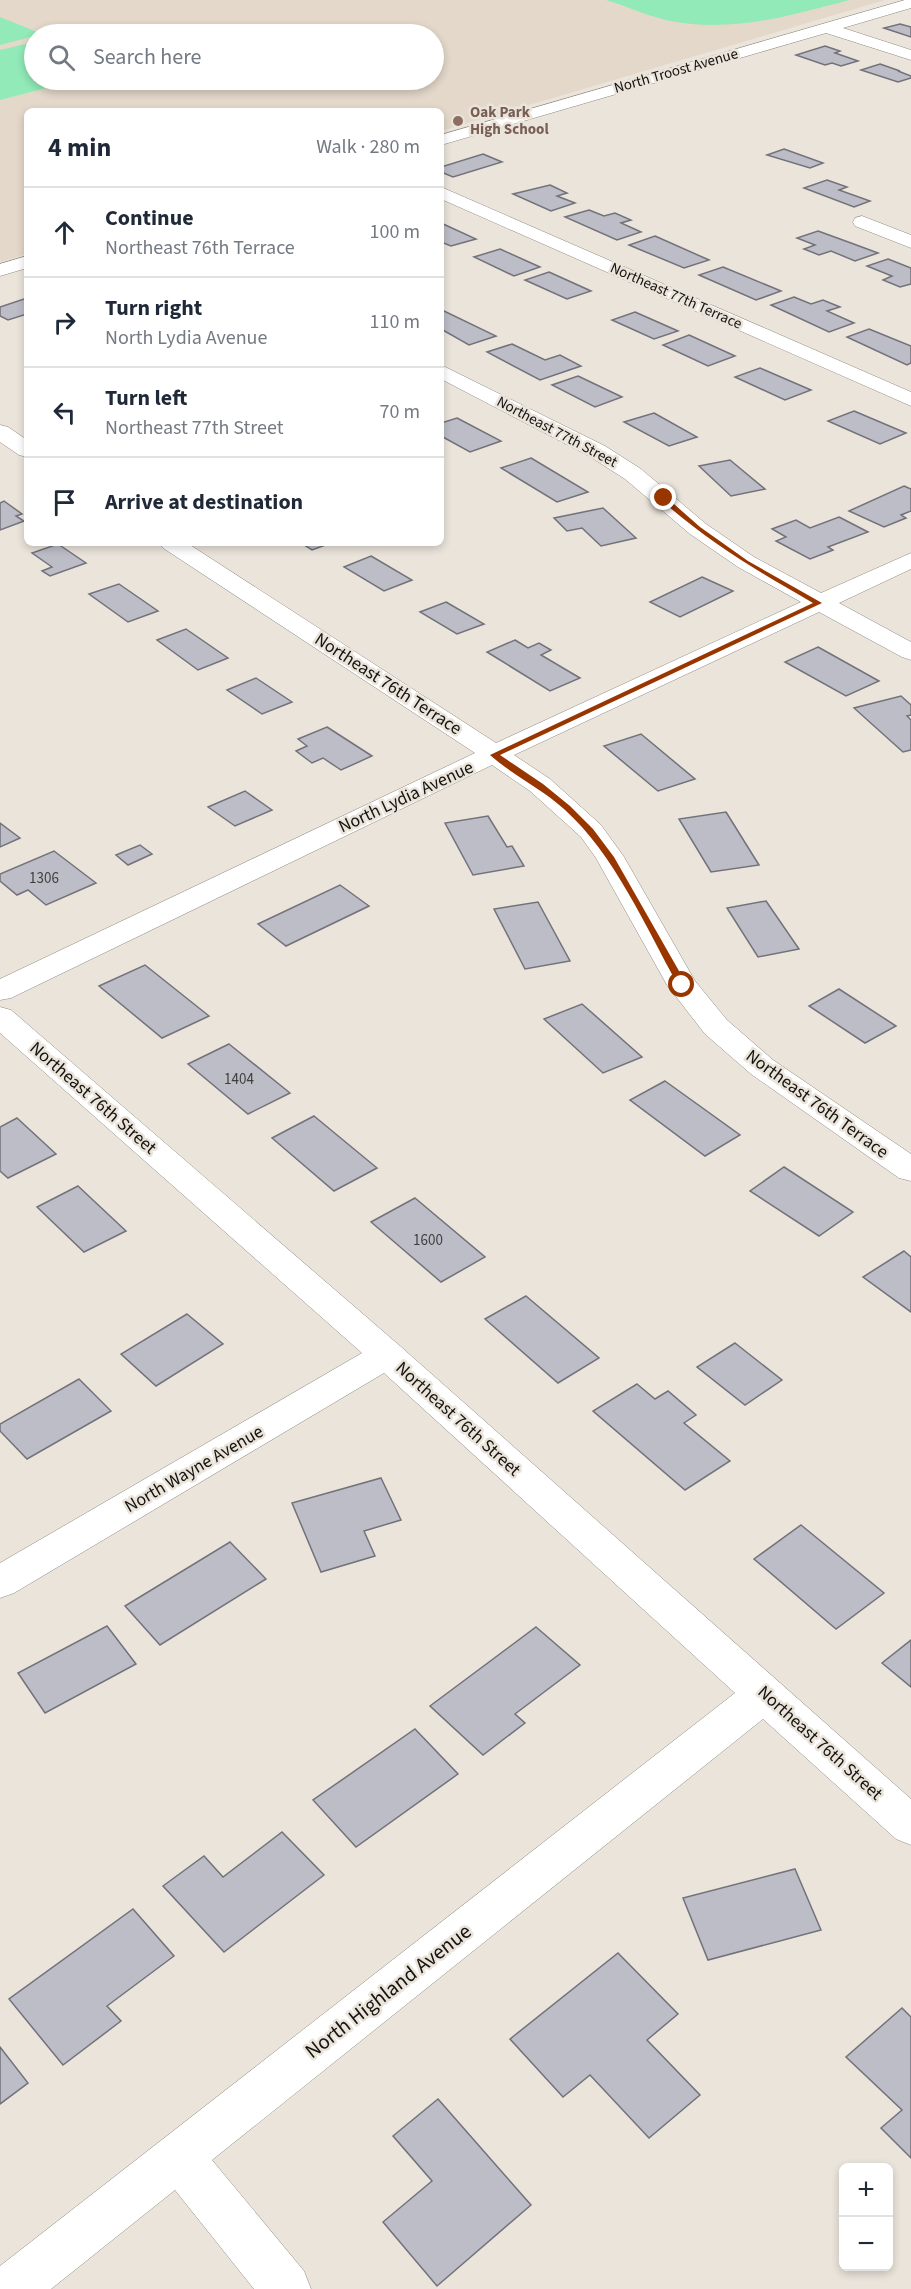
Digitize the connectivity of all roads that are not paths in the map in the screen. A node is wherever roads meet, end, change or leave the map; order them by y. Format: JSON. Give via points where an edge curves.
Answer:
{"nodes":[{"id":1,"x":911,"y":3,"type":"edge"},
{"id":2,"x":828,"y":28,"type":"junction"},
{"id":3,"x":911,"y":55,"type":"edge"},
{"id":4,"x":444,"y":139,"type":"edge"},
{"id":5,"x":444,"y":193,"type":"edge"},
{"id":6,"x":862,"y":222,"type":"dead end"},
{"id":7,"x":911,"y":242,"type":"edge"},
{"id":8,"x":24,"y":263,"type":"edge"},
{"id":9,"x":0,"y":270,"type":"edge"},
{"id":10,"x":444,"y":373,"type":"edge"},
{"id":11,"x":911,"y":400,"type":"edge"},
{"id":12,"x":0,"y":432,"type":"edge"},
{"id":13,"x":24,"y":448,"type":"edge"},
{"id":14,"x":176,"y":546,"type":"edge"},
{"id":15,"x":911,"y":560,"type":"edge"},
{"id":16,"x":819,"y":603,"type":"junction"},
{"id":17,"x":911,"y":652,"type":"edge"},
{"id":18,"x":494,"y":755,"type":"junction"},
{"id":19,"x":0,"y":991,"type":"edge"},
{"id":20,"x":0,"y":1017,"type":"edge"},
{"id":21,"x":911,"y":1170,"type":"edge"},
{"id":22,"x":387,"y":1356,"type":"junction"},
{"id":23,"x":0,"y":1582,"type":"edge"},
{"id":24,"x":765,"y":1693,"type":"junction"},
{"id":25,"x":911,"y":1826,"type":"edge"},
{"id":26,"x":179,"y":2157,"type":"junction"},
{"id":27,"x":11,"y":2289,"type":"edge"},
{"id":28,"x":286,"y":2289,"type":"edge"}],
"edges":[{"from":1,"to":2,"type":"street","name":"North Troost Avenue"},
{"from":2,"to":3,"type":"street"},
{"from":2,"to":4,"type":"street","name":"North Troost Avenue"},
{"from":5,"to":11,"type":"street","name":"Northeast 77th Terrace"},
{"from":6,"to":7,"type":"street"},
{"from":8,"to":9,"type":"street"},
{"from":10,"to":16,"type":"street","name":"Northeast 77th Street","via":[[597,451],[633,474],[698,529],[746,562]]},
{"from":12,"to":13,"type":"street"},
{"from":14,"to":18,"type":"street","name":"Northeast 76th Terrace"},
{"from":15,"to":16,"type":"street","name":"North Lydia Avenue"},
{"from":16,"to":17,"type":"street","name":"Northeast 77th Street"},
{"from":16,"to":18,"type":"street","name":"North Lydia Avenue"},
{"from":18,"to":19,"type":"street","name":"North Lydia Avenue"},
{"from":18,"to":21,"type":"street","name":"Northeast 76th Terrace","via":[[540,785],[591,831],[610,857],[682,985],[717,1028],[762,1068]]},
{"from":20,"to":22,"type":"street","name":"Northeast 76th Street"},
{"from":22,"to":23,"type":"street","name":"North Wayne Avenue"},
{"from":22,"to":24,"type":"street","name":"Northeast 76th Street"},
{"from":24,"to":25,"type":"street","name":"Northeast 76th Street"},
{"from":24,"to":26,"type":"street","name":"North Highland Avenue"},
{"from":26,"to":27,"type":"street","name":"North Highland Avenue"},
{"from":26,"to":28,"type":"street"}]}
